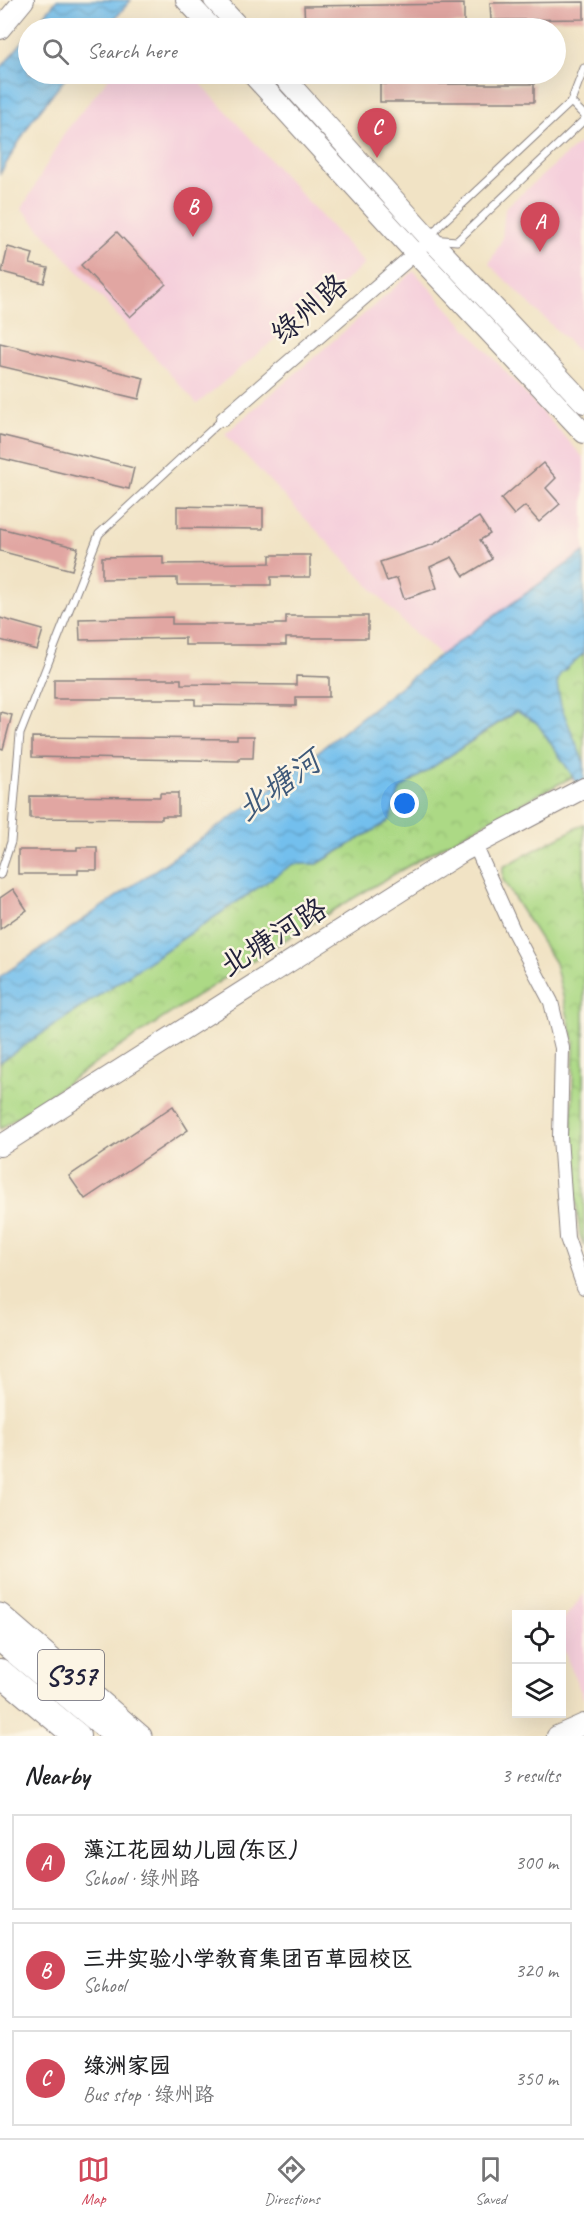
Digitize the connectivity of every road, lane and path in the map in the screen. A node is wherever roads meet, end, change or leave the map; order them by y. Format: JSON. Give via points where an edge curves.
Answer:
{"nodes":[{"id":1,"x":24,"y":0,"type":"edge"},
{"id":2,"x":186,"y":0,"type":"edge"},
{"id":3,"x":214,"y":0,"type":"edge"},
{"id":4,"x":203,"y":18,"type":"edge"},
{"id":5,"x":231,"y":18,"type":"edge"},
{"id":6,"x":0,"y":29,"type":"edge"},
{"id":7,"x":584,"y":68,"type":"edge"},
{"id":8,"x":261,"y":84,"type":"edge"},
{"id":9,"x":289,"y":84,"type":"edge"},
{"id":10,"x":571,"y":102,"type":"junction"},
{"id":11,"x":584,"y":115,"type":"edge"},
{"id":12,"x":584,"y":120,"type":"edge"},
{"id":13,"x":430,"y":240,"type":"junction"},
{"id":14,"x":415,"y":253,"type":"junction"},
{"id":15,"x":584,"y":403,"type":"edge"},
{"id":16,"x":223,"y":419,"type":"joint"},
{"id":17,"x":584,"y":433,"type":"edge"},
{"id":18,"x":584,"y":788,"type":"edge"},
{"id":19,"x":584,"y":803,"type":"edge"},
{"id":20,"x":552,"y":813,"type":"junction"},
{"id":21,"x":478,"y":851,"type":"junction"},
{"id":22,"x":0,"y":875,"type":"edge"},
{"id":23,"x":0,"y":1146,"type":"edge"},
{"id":24,"x":0,"y":1157,"type":"edge"},
{"id":25,"x":584,"y":1287,"type":"edge"},
{"id":26,"x":0,"y":1614,"type":"edge"},
{"id":27,"x":0,"y":1638,"type":"edge"},
{"id":28,"x":0,"y":1672,"type":"edge"},
{"id":29,"x":0,"y":1686,"type":"edge"},
{"id":30,"x":584,"y":1724,"type":"edge"},
{"id":31,"x":61,"y":1736,"type":"edge"},
{"id":32,"x":77,"y":1736,"type":"edge"},
{"id":33,"x":118,"y":1736,"type":"edge"},
{"id":34,"x":141,"y":1736,"type":"edge"},
{"id":35,"x":557,"y":1736,"type":"edge"}],
"edges":[{"from":1,"to":6,"type":"main road"},
{"from":2,"to":4,"type":"main road"},
{"from":3,"to":5,"type":"main road"},
{"from":7,"to":10,"type":"lane"},
{"from":8,"to":14,"type":"main road"},
{"from":9,"to":13,"type":"main road"},
{"from":10,"to":11,"type":"lane"},
{"from":10,"to":13,"type":"lane","via":[[439,226]]},
{"from":12,"to":13,"type":"lane","via":[[457,241]]},
{"from":13,"to":14,"type":"street","name":"绿州路"},
{"from":13,"to":15,"type":"main road"},
{"from":14,"to":16,"type":"street","name":"绿州路"},
{"from":14,"to":17,"type":"main road"},
{"from":16,"to":22,"type":"lane","via":[[99,534],[20,734],[10,842]]},
{"from":18,"to":20,"type":"main road","name":"北塘河路"},
{"from":19,"to":20,"type":"main road","name":"北塘河路"},
{"from":20,"to":21,"type":"main road","name":"北塘河路"},
{"from":21,"to":23,"type":"main road","name":"北塘河路","via":[[452,859]]},
{"from":21,"to":24,"type":"main road","name":"北塘河路"},
{"from":21,"to":25,"type":"street","via":[[551,1002],[561,1048],[560,1137],[567,1238]]},
{"from":26,"to":34,"type":"main road","number":"S357"},
{"from":27,"to":33,"type":"highway"},
{"from":28,"to":32,"type":"highway"},
{"from":29,"to":31,"type":"main road","number":"S357"},
{"from":30,"to":35,"type":"main road"}]}
